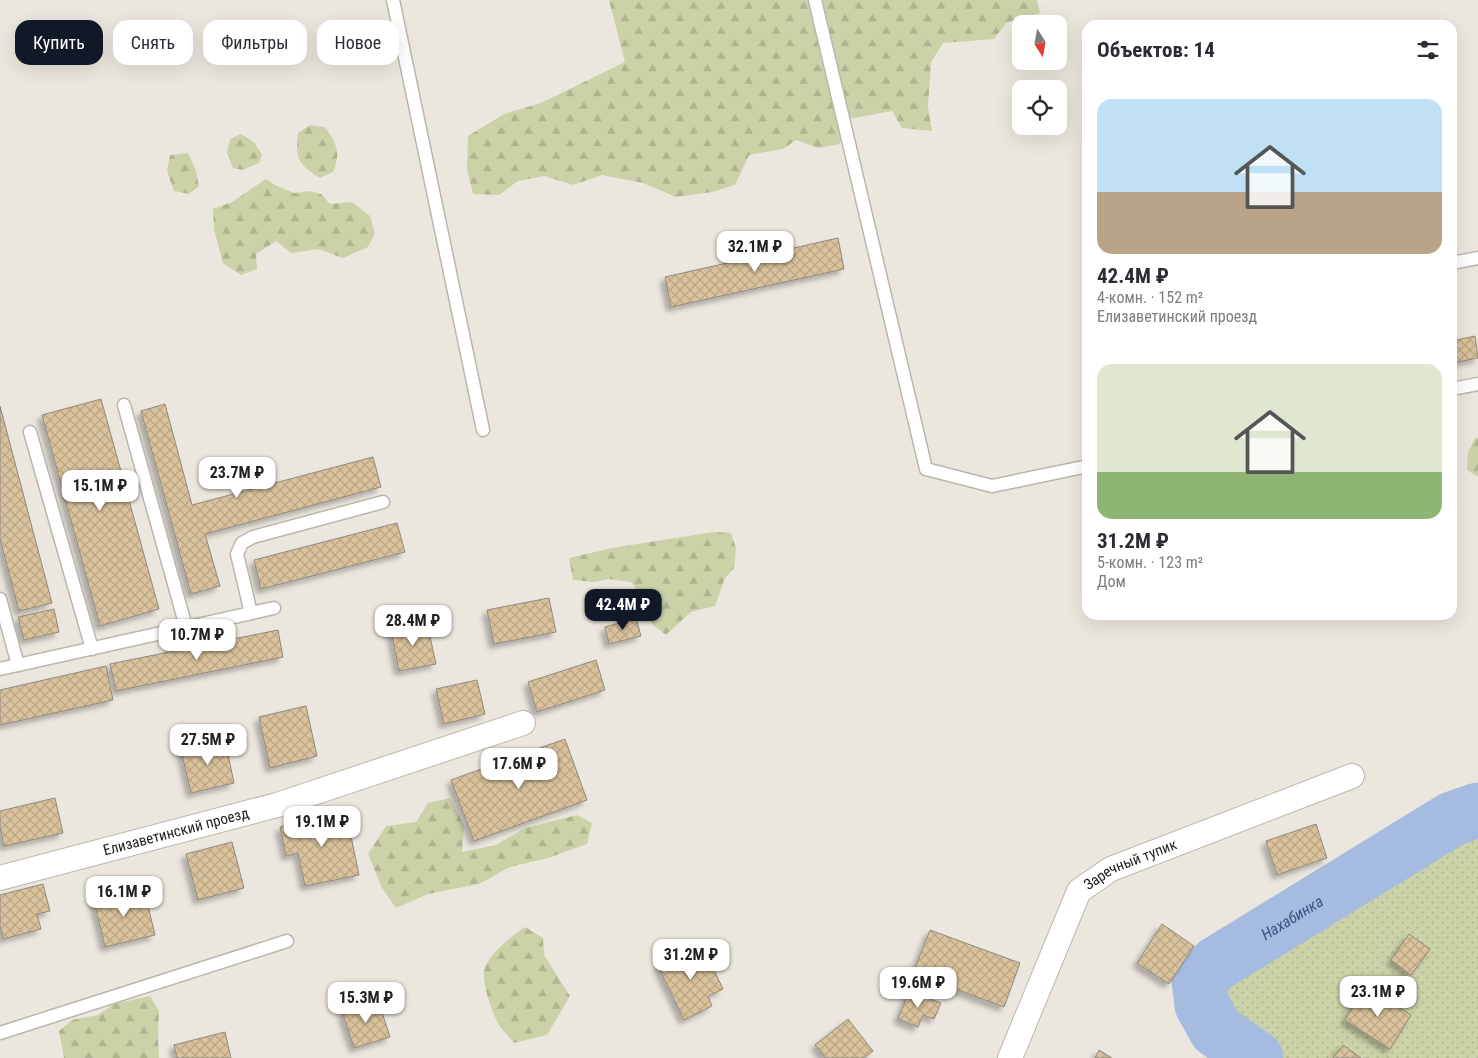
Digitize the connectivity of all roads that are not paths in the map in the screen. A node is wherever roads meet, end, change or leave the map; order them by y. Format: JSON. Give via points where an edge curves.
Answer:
{"nodes":[{"id":1,"x":393,"y":0,"type":"edge"},
{"id":2,"x":815,"y":0,"type":"edge"},
{"id":3,"x":1478,"y":258,"type":"edge"},
{"id":4,"x":1457,"y":262,"type":"edge"},
{"id":5,"x":1478,"y":384,"type":"edge"},
{"id":6,"x":1457,"y":388,"type":"edge"},
{"id":7,"x":124,"y":405,"type":"dead end"},
{"id":8,"x":483,"y":430,"type":"dead end"},
{"id":9,"x":30,"y":432,"type":"dead end"},
{"id":10,"x":1082,"y":467,"type":"edge"},
{"id":11,"x":383,"y":502,"type":"dead end"},
{"id":12,"x":0,"y":599,"type":"edge"},
{"id":13,"x":274,"y":608,"type":"dead end"},
{"id":14,"x":251,"y":613,"type":"junction"},
{"id":15,"x":186,"y":628,"type":"junction"},
{"id":16,"x":92,"y":649,"type":"junction"},
{"id":17,"x":18,"y":665,"type":"junction"},
{"id":18,"x":0,"y":669,"type":"edge"},
{"id":19,"x":523,"y":723,"type":"dead end"},
{"id":20,"x":1352,"y":776,"type":"dead end"},
{"id":21,"x":0,"y":878,"type":"edge"},
{"id":22,"x":287,"y":941,"type":"dead end"},
{"id":23,"x":0,"y":1033,"type":"edge"},
{"id":24,"x":1010,"y":1058,"type":"edge"}],
"edges":[{"from":1,"to":8,"type":"lane"},
{"from":2,"to":10,"type":"lane","via":[[926,469],[992,486]]},
{"from":3,"to":4,"type":"lane"},
{"from":5,"to":6,"type":"lane"},
{"from":7,"to":15,"type":"lane"},
{"from":9,"to":16,"type":"lane"},
{"from":11,"to":14,"type":"lane","via":[[242,542],[237,554]]},
{"from":12,"to":17,"type":"lane"},
{"from":13,"to":14,"type":"lane"},
{"from":14,"to":15,"type":"lane"},
{"from":15,"to":16,"type":"lane"},
{"from":16,"to":17,"type":"lane"},
{"from":17,"to":18,"type":"lane"},
{"from":19,"to":21,"type":"street","name":"Елизаветинский проезд","via":[[277,805]]},
{"from":20,"to":24,"type":"street","name":"Заречный тупик","via":[[1111,868],[1080,891]]},
{"from":22,"to":23,"type":"lane"}]}
